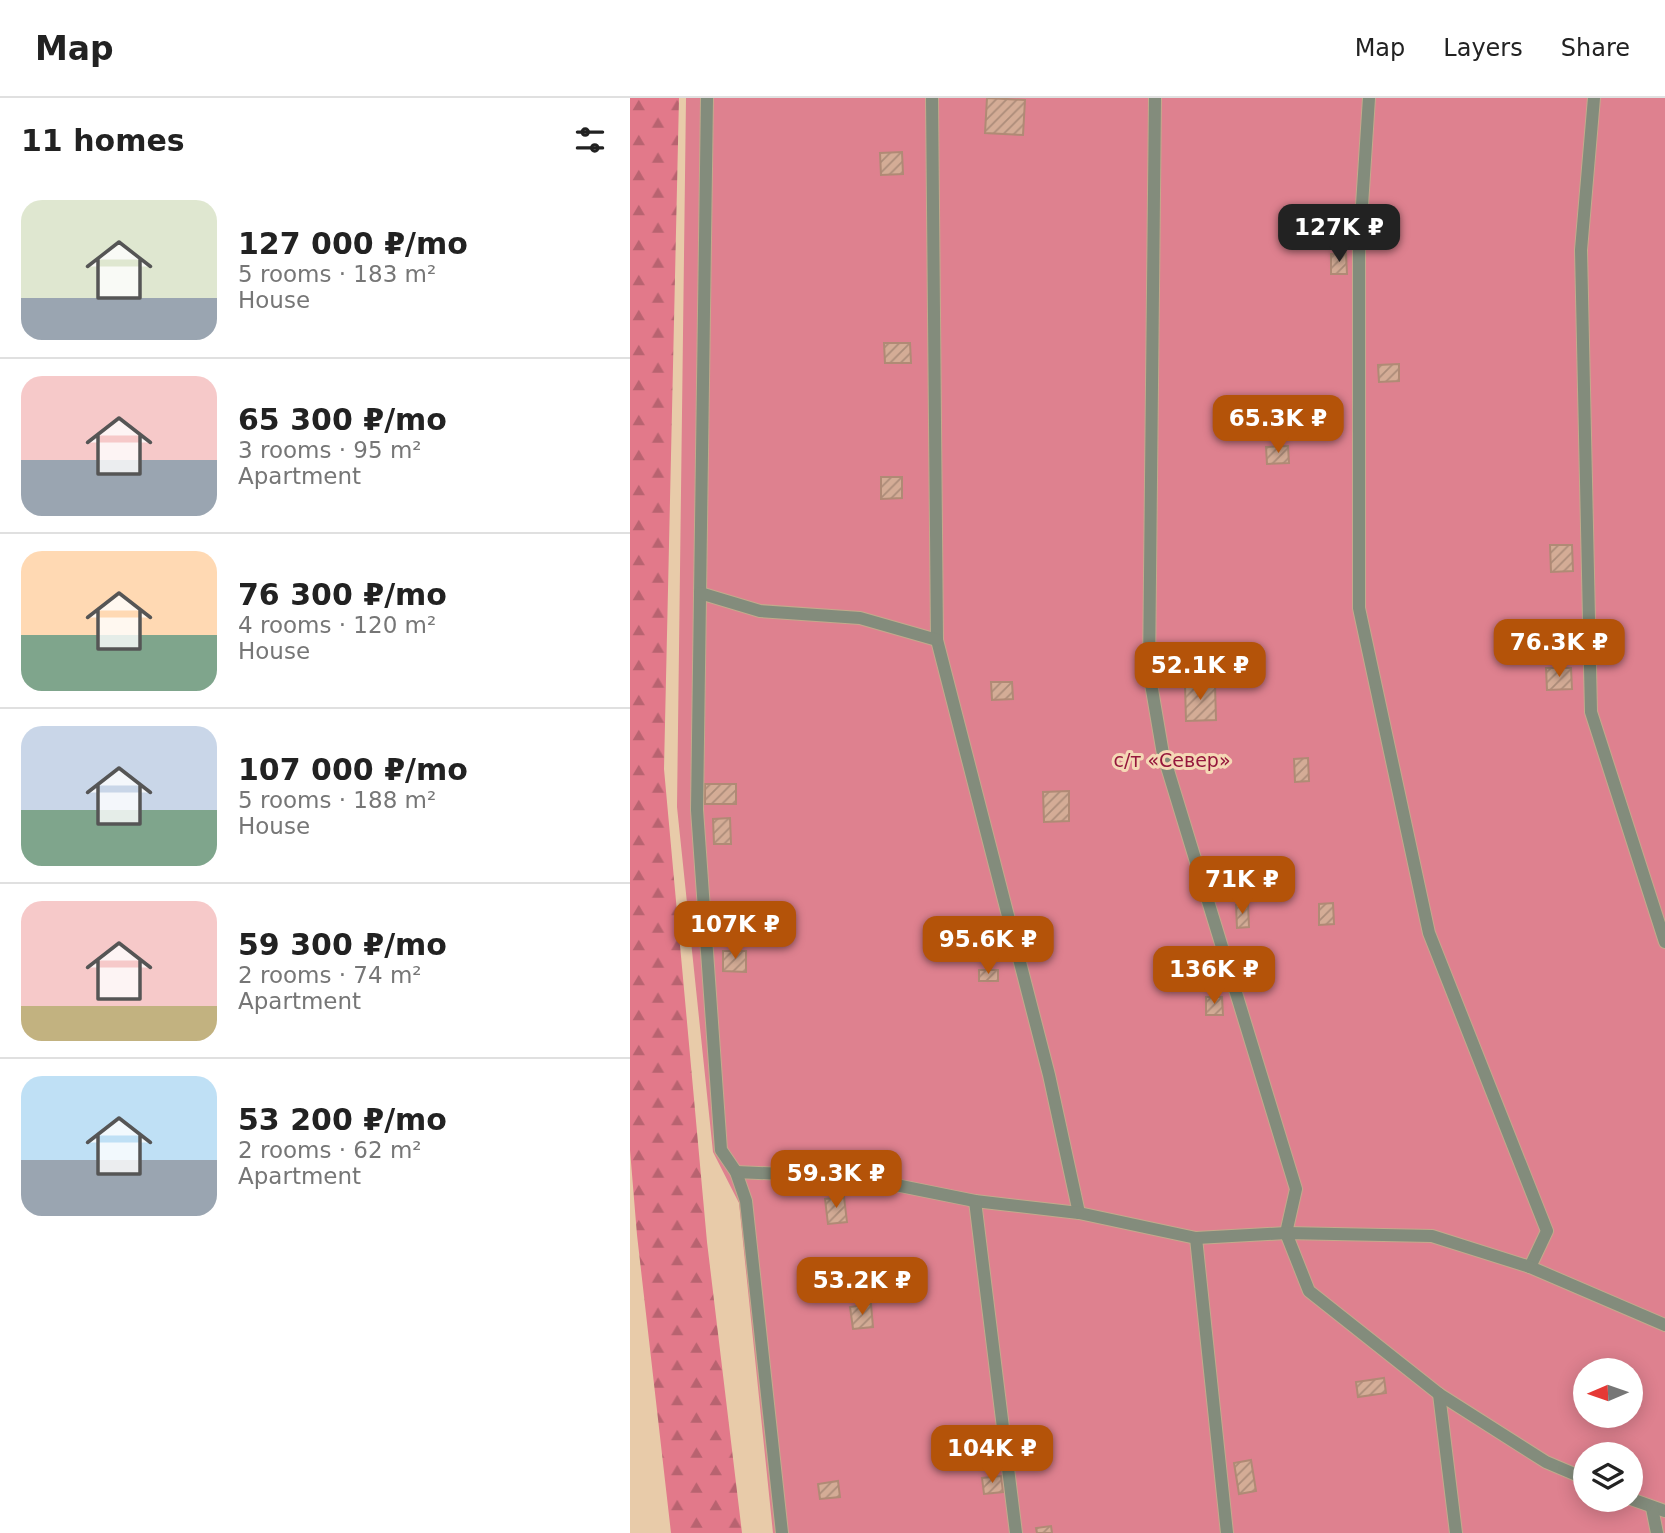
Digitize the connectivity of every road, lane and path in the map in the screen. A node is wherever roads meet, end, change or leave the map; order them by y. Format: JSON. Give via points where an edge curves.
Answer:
{"nodes":[{"id":1,"x":707,"y":98,"type":"edge"},
{"id":2,"x":932,"y":98,"type":"edge"},
{"id":3,"x":1155,"y":98,"type":"edge"},
{"id":4,"x":1369,"y":98,"type":"edge"},
{"id":5,"x":1594,"y":98,"type":"edge"},
{"id":6,"x":700,"y":593,"type":"junction"},
{"id":7,"x":937,"y":640,"type":"junction"},
{"id":8,"x":1665,"y":942,"type":"edge"},
{"id":9,"x":736,"y":1172,"type":"junction"},
{"id":10,"x":975,"y":1201,"type":"junction"},
{"id":11,"x":1079,"y":1213,"type":"junction"},
{"id":12,"x":1286,"y":1233,"type":"junction"},
{"id":13,"x":1195,"y":1238,"type":"junction"},
{"id":14,"x":1530,"y":1267,"type":"junction"},
{"id":15,"x":1665,"y":1325,"type":"edge"},
{"id":16,"x":1440,"y":1394,"type":"junction"},
{"id":17,"x":1573,"y":1473,"type":"edge"},
{"id":18,"x":1658,"y":1510,"type":"edge"},
{"id":19,"x":782,"y":1533,"type":"edge"},
{"id":20,"x":1016,"y":1533,"type":"edge"},
{"id":21,"x":1227,"y":1533,"type":"edge"},
{"id":22,"x":1456,"y":1533,"type":"edge"},
{"id":23,"x":1657,"y":1533,"type":"edge"}],
"edges":[{"from":1,"to":6,"type":"lane"},
{"from":2,"to":7,"type":"lane"},
{"from":3,"to":12,"type":"lane","via":[[1149,672],[1163,754],[1296,1189]]},
{"from":4,"to":14,"type":"lane","via":[[1360,251],[1359,608],[1429,933],[1547,1231]]},
{"from":5,"to":8,"type":"lane","via":[[1581,250],[1591,712]]},
{"from":6,"to":7,"type":"lane","via":[[760,611],[860,618]]},
{"from":6,"to":9,"type":"lane","via":[[697,810],[721,1150]]},
{"from":7,"to":11,"type":"lane","via":[[1049,1075]]},
{"from":9,"to":10,"type":"lane","via":[[856,1177]]},
{"from":9,"to":19,"type":"lane","via":[[746,1201]]},
{"from":10,"to":11,"type":"lane"},
{"from":10,"to":20,"type":"lane"},
{"from":11,"to":13,"type":"lane"},
{"from":12,"to":13,"type":"lane"},
{"from":12,"to":14,"type":"lane","via":[[1432,1236]]},
{"from":12,"to":16,"type":"lane","via":[[1309,1290]]},
{"from":13,"to":21,"type":"lane"},
{"from":14,"to":15,"type":"lane"},
{"from":16,"to":17,"type":"lane","via":[[1546,1462]]},
{"from":16,"to":22,"type":"lane"},
{"from":18,"to":23,"type":"lane"}]}
